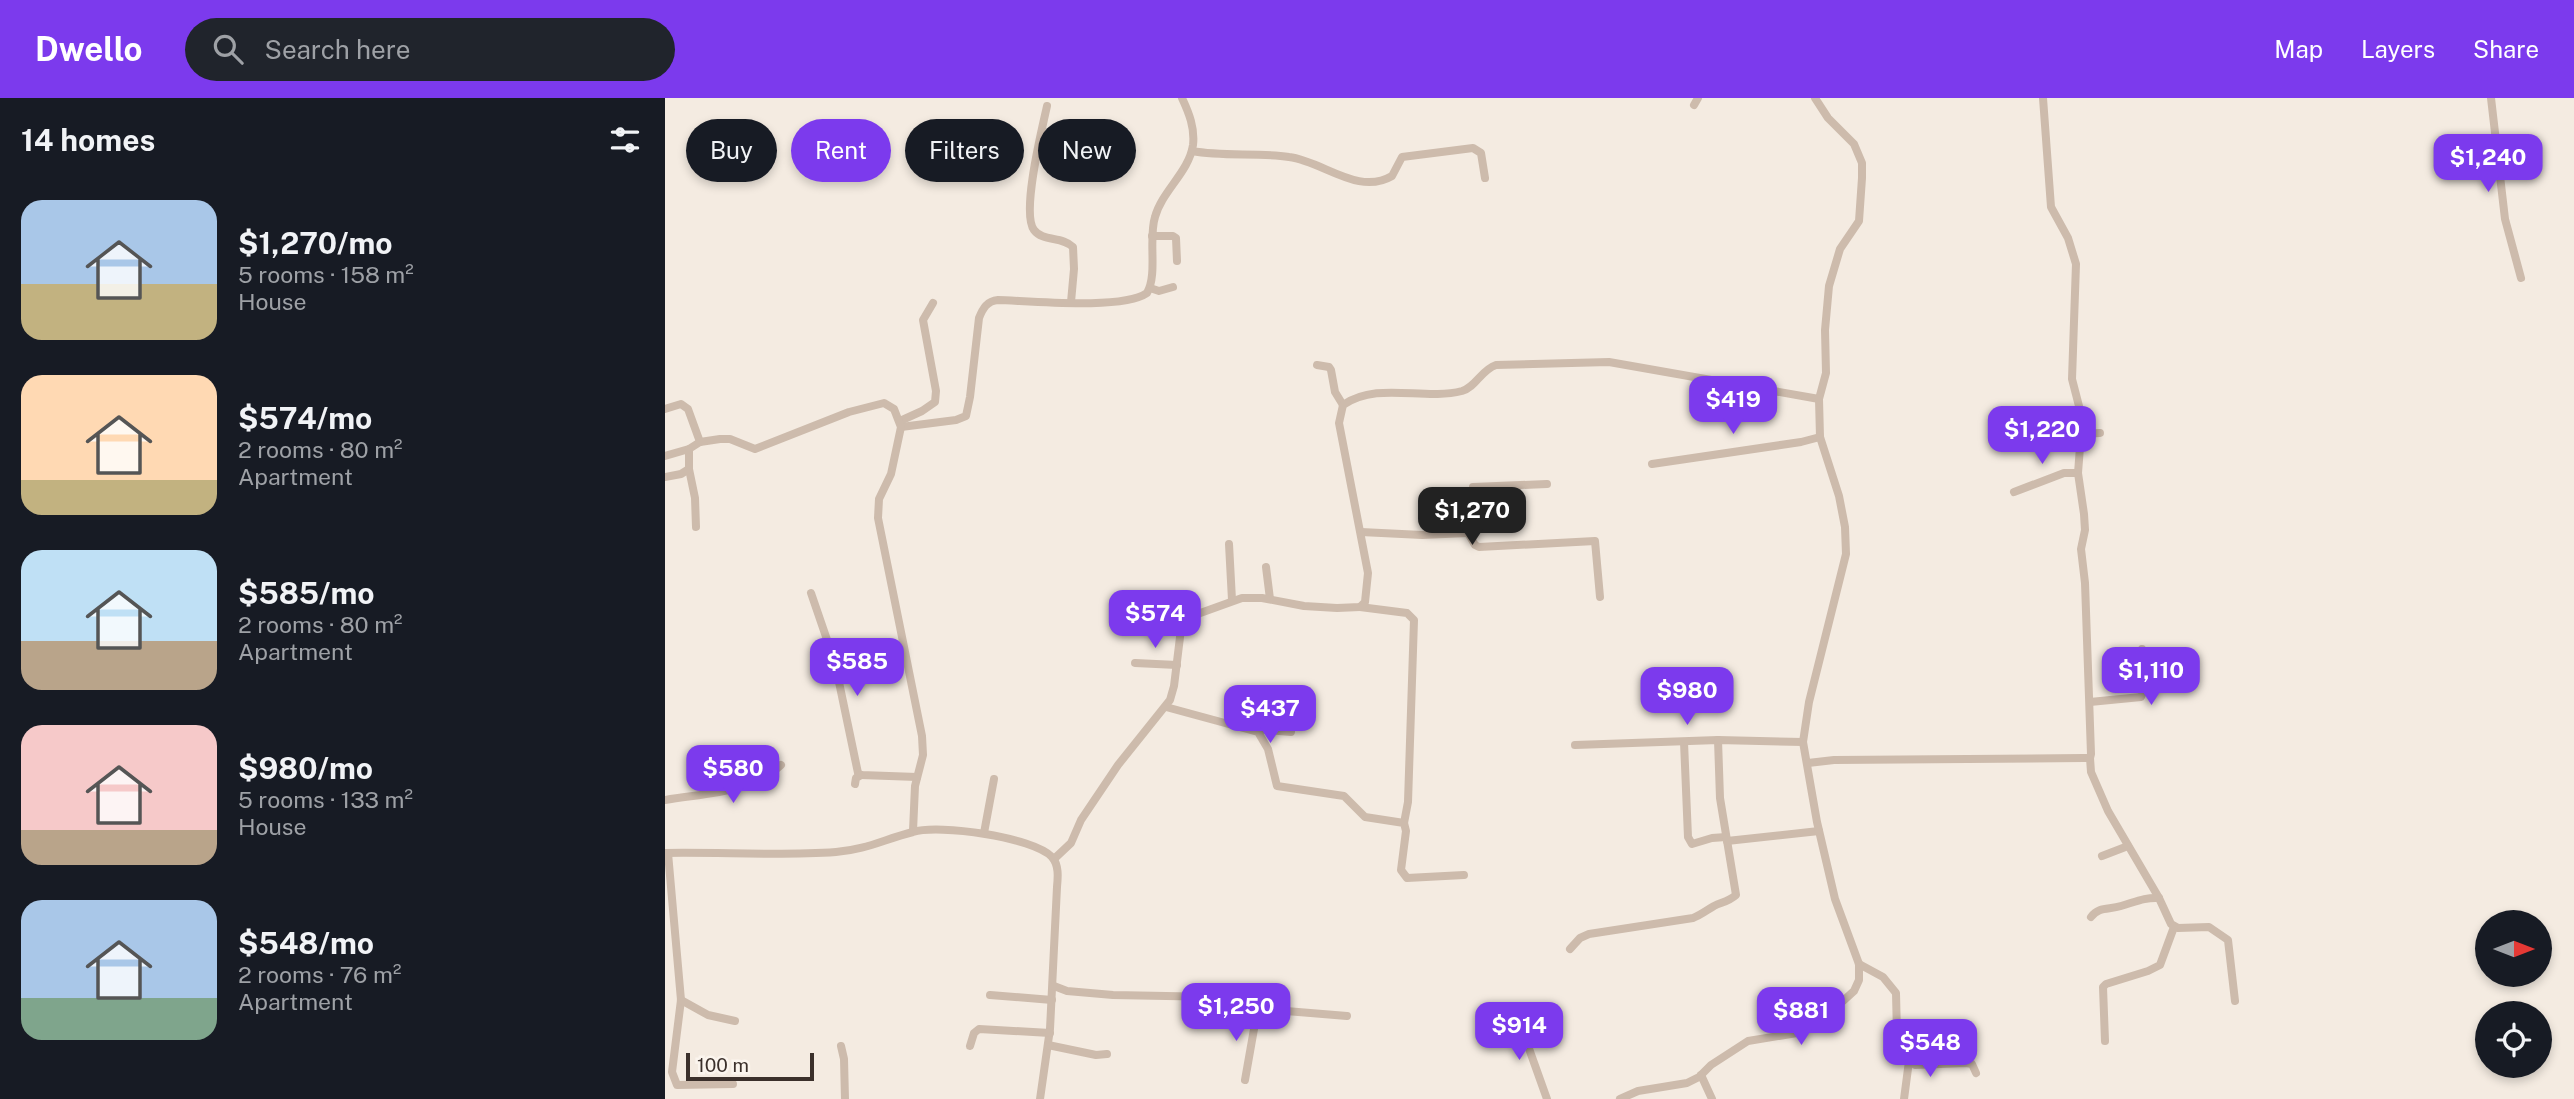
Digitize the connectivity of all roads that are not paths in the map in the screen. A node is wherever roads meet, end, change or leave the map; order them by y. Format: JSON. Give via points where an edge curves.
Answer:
{"nodes":[{"id":1,"x":1182,"y":98,"type":"edge"},
{"id":2,"x":1815,"y":98,"type":"edge"},
{"id":3,"x":2043,"y":98,"type":"edge"},
{"id":4,"x":2491,"y":98,"type":"edge"},
{"id":5,"x":1047,"y":106,"type":"dead end"},
{"id":6,"x":1192,"y":151,"type":"junction"},
{"id":7,"x":1485,"y":178,"type":"dead end"},
{"id":8,"x":1152,"y":236,"type":"junction"},
{"id":9,"x":1177,"y":261,"type":"dead end"},
{"id":10,"x":2521,"y":278,"type":"dead end"},
{"id":11,"x":1173,"y":287,"type":"dead end"},
{"id":12,"x":1150,"y":288,"type":"junction"},
{"id":13,"x":1071,"y":302,"type":"junction"},
{"id":14,"x":933,"y":303,"type":"dead end"},
{"id":15,"x":1317,"y":365,"type":"dead end"},
{"id":16,"x":1819,"y":399,"type":"junction"},
{"id":17,"x":1343,"y":405,"type":"junction"},
{"id":18,"x":665,"y":409,"type":"edge"},
{"id":19,"x":900,"y":424,"type":"junction"},
{"id":20,"x":2100,"y":433,"type":"dead end"},
{"id":21,"x":2081,"y":434,"type":"junction"},
{"id":22,"x":1820,"y":437,"type":"junction"},
{"id":23,"x":700,"y":442,"type":"junction"},
{"id":24,"x":689,"y":449,"type":"junction"},
{"id":25,"x":665,"y":456,"type":"edge"},
{"id":26,"x":1652,"y":464,"type":"dead end"},
{"id":27,"x":689,"y":469,"type":"junction"},
{"id":28,"x":2078,"y":473,"type":"junction"},
{"id":29,"x":665,"y":477,"type":"edge"},
{"id":30,"x":1547,"y":484,"type":"dead end"},
{"id":31,"x":2014,"y":492,"type":"dead end"},
{"id":32,"x":696,"y":527,"type":"dead end"},
{"id":33,"x":1361,"y":532,"type":"junction"},
{"id":34,"x":1468,"y":533,"type":"junction"},
{"id":35,"x":1229,"y":544,"type":"dead end"},
{"id":36,"x":1266,"y":567,"type":"dead end"},
{"id":37,"x":811,"y":593,"type":"dead end"},
{"id":38,"x":1600,"y":597,"type":"dead end"},
{"id":39,"x":1232,"y":600,"type":"junction"},
{"id":40,"x":1270,"y":600,"type":"junction"},
{"id":41,"x":1360,"y":607,"type":"junction"},
{"id":42,"x":2142,"y":649,"type":"dead end"},
{"id":43,"x":1135,"y":663,"type":"dead end"},
{"id":44,"x":1177,"y":666,"type":"junction"},
{"id":45,"x":2090,"y":702,"type":"junction"},
{"id":46,"x":1166,"y":707,"type":"junction"},
{"id":47,"x":1251,"y":729,"type":"junction"},
{"id":48,"x":1291,"y":732,"type":"dead end"},
{"id":49,"x":1718,"y":740,"type":"junction"},
{"id":50,"x":1684,"y":742,"type":"junction"},
{"id":51,"x":1803,"y":742,"type":"junction"},
{"id":52,"x":1574,"y":745,"type":"dead end"},
{"id":53,"x":2089,"y":758,"type":"junction"},
{"id":54,"x":1808,"y":763,"type":"junction"},
{"id":55,"x":782,"y":765,"type":"dead end"},
{"id":56,"x":861,"y":775,"type":"junction"},
{"id":57,"x":917,"y":777,"type":"junction"},
{"id":58,"x":994,"y":779,"type":"dead end"},
{"id":59,"x":855,"y":784,"type":"dead end"},
{"id":60,"x":665,"y":800,"type":"edge"},
{"id":61,"x":1404,"y":823,"type":"junction"},
{"id":62,"x":913,"y":831,"type":"junction"},
{"id":63,"x":1819,"y":831,"type":"junction"},
{"id":64,"x":984,"y":833,"type":"junction"},
{"id":65,"x":1726,"y":839,"type":"junction"},
{"id":66,"x":2129,"y":846,"type":"junction"},
{"id":67,"x":667,"y":853,"type":"edge"},
{"id":68,"x":2102,"y":856,"type":"dead end"},
{"id":69,"x":1054,"y":859,"type":"junction"},
{"id":70,"x":1464,"y":875,"type":"dead end"},
{"id":71,"x":2159,"y":898,"type":"junction"},
{"id":72,"x":2091,"y":917,"type":"dead end"},
{"id":73,"x":2174,"y":927,"type":"junction"},
{"id":74,"x":1570,"y":948,"type":"dead end"},
{"id":75,"x":1859,"y":964,"type":"junction"},
{"id":76,"x":1054,"y":986,"type":"junction"},
{"id":77,"x":990,"y":995,"type":"dead end"},
{"id":78,"x":681,"y":1000,"type":"junction"},
{"id":79,"x":1052,"y":1000,"type":"junction"},
{"id":80,"x":2235,"y":1001,"type":"dead end"},
{"id":81,"x":1257,"y":1012,"type":"junction"},
{"id":82,"x":1517,"y":1015,"type":"dead end"},
{"id":83,"x":1347,"y":1016,"type":"dead end"},
{"id":84,"x":735,"y":1021,"type":"dead end"},
{"id":85,"x":1050,"y":1033,"type":"junction"},
{"id":86,"x":2105,"y":1041,"type":"dead end"},
{"id":87,"x":1048,"y":1045,"type":"junction"},
{"id":88,"x":841,"y":1046,"type":"dead end"},
{"id":89,"x":970,"y":1046,"type":"dead end"},
{"id":90,"x":1107,"y":1054,"type":"dead end"},
{"id":91,"x":1909,"y":1061,"type":"junction"},
{"id":92,"x":1976,"y":1073,"type":"dead end"},
{"id":93,"x":1701,"y":1075,"type":"junction"},
{"id":94,"x":1245,"y":1080,"type":"dead end"},
{"id":95,"x":733,"y":1084,"type":"dead end"},
{"id":96,"x":845,"y":1099,"type":"edge"},
{"id":97,"x":1040,"y":1099,"type":"edge"},
{"id":98,"x":1547,"y":1099,"type":"edge"},
{"id":99,"x":1620,"y":1099,"type":"edge"},
{"id":100,"x":1712,"y":1099,"type":"edge"},
{"id":101,"x":1905,"y":1099,"type":"edge"}],
"edges":[{"from":1,"to":6,"type":"street","via":[[1193,128]]},
{"from":2,"to":16,"type":"street","via":[[1854,144],[1862,163],[1859,221],[1840,249],[1829,286],[1826,373]]},
{"from":3,"to":21,"type":"street","via":[[2051,208],[2076,264],[2072,379]]},
{"from":4,"to":10,"type":"street","via":[[2505,219]]},
{"from":5,"to":13,"type":"street","via":[[1028,211],[1038,234],[1073,247]]},
{"from":6,"to":7,"type":"street","via":[[1290,157],[1372,183],[1392,176],[1402,157],[1473,148],[1481,153]]},
{"from":6,"to":8,"type":"street","via":[[1156,214]]},
{"from":8,"to":9,"type":"street","via":[[1176,238]]},
{"from":8,"to":12,"type":"street"},
{"from":11,"to":12,"type":"street"},
{"from":12,"to":13,"type":"street","via":[[1136,298]]},
{"from":13,"to":19,"type":"street","via":[[989,303],[982,309],[978,326],[965,416]]},
{"from":14,"to":19,"type":"street","via":[[923,320],[935,402]]},
{"from":15,"to":17,"type":"street","via":[[1329,367]]},
{"from":16,"to":17,"type":"street","via":[[1649,367],[1585,360],[1496,365],[1467,390],[1364,395]]},
{"from":16,"to":22,"type":"street"},
{"from":17,"to":33,"type":"street","via":[[1339,423]]},
{"from":18,"to":23,"type":"street","via":[[681,404],[688,409]]},
{"from":19,"to":23,"type":"street","via":[[891,406],[884,404],[849,412],[755,449],[730,439]]},
{"from":19,"to":57,"type":"street","via":[[878,518],[922,736],[923,760]]},
{"from":20,"to":21,"type":"street"},
{"from":21,"to":28,"type":"street"},
{"from":22,"to":26,"type":"street"},
{"from":22,"to":51,"type":"street","via":[[1839,496],[1846,554]]},
{"from":23,"to":24,"type":"street"},
{"from":24,"to":25,"type":"street"},
{"from":24,"to":27,"type":"street"},
{"from":27,"to":29,"type":"street"},
{"from":27,"to":32,"type":"street"},
{"from":28,"to":31,"type":"street","via":[[2064,473]]},
{"from":28,"to":45,"type":"street","via":[[2085,521],[2081,566]]},
{"from":30,"to":34,"type":"street","via":[[1473,487]]},
{"from":33,"to":34,"type":"street"},
{"from":33,"to":41,"type":"street","via":[[1368,573],[1366,603]]},
{"from":34,"to":38,"type":"street","via":[[1479,547],[1595,541]]},
{"from":35,"to":39,"type":"street"},
{"from":36,"to":40,"type":"street"},
{"from":37,"to":56,"type":"street","via":[[835,663]]},
{"from":39,"to":40,"type":"street"},
{"from":39,"to":44,"type":"street","via":[[1188,620],[1181,629]]},
{"from":40,"to":41,"type":"street"},
{"from":41,"to":61,"type":"street","via":[[1407,613],[1414,620]]},
{"from":42,"to":45,"type":"street","via":[[2141,696]]},
{"from":43,"to":44,"type":"street"},
{"from":44,"to":46,"type":"street"},
{"from":45,"to":53,"type":"street"},
{"from":46,"to":47,"type":"street"},
{"from":46,"to":69,"type":"street","via":[[1124,756],[1080,820],[1071,843]]},
{"from":47,"to":48,"type":"street"},
{"from":47,"to":61,"type":"street","via":[[1264,739],[1277,786],[1343,796],[1365,817]]},
{"from":49,"to":50,"type":"street"},
{"from":49,"to":51,"type":"street"},
{"from":49,"to":65,"type":"street"},
{"from":50,"to":52,"type":"street"},
{"from":50,"to":65,"type":"street","via":[[1688,837],[1692,844]]},
{"from":51,"to":54,"type":"street"},
{"from":53,"to":54,"type":"street"},
{"from":53,"to":66,"type":"street","via":[[2099,791]]},
{"from":54,"to":63,"type":"street"},
{"from":55,"to":60,"type":"street","via":[[745,788]]},
{"from":56,"to":57,"type":"street"},
{"from":56,"to":59,"type":"street"},
{"from":57,"to":62,"type":"street"},
{"from":58,"to":64,"type":"street"},
{"from":61,"to":70,"type":"street","via":[[1401,870],[1406,878]]},
{"from":62,"to":64,"type":"street"},
{"from":62,"to":67,"type":"street","via":[[878,845],[834,852]]},
{"from":63,"to":65,"type":"street"},
{"from":63,"to":75,"type":"street","via":[[1835,899]]},
{"from":64,"to":69,"type":"street","via":[[1046,852]]},
{"from":65,"to":74,"type":"street","via":[[1736,891],[1731,900],[1692,918],[1584,936]]},
{"from":66,"to":68,"type":"street"},
{"from":66,"to":71,"type":"street"},
{"from":67,"to":78,"type":"street"},
{"from":69,"to":76,"type":"street","via":[[1058,869]]},
{"from":71,"to":72,"type":"street","via":[[2103,908]]},
{"from":71,"to":73,"type":"street"},
{"from":73,"to":80,"type":"street","via":[[2209,928],[2228,940]]},
{"from":73,"to":86,"type":"street","via":[[2160,965],[2103,987]]},
{"from":75,"to":91,"type":"street","via":[[1883,976],[1896,993],[1897,1034]]},
{"from":75,"to":93,"type":"street","via":[[1854,991],[1824,1015],[1797,1033],[1748,1041]]},
{"from":76,"to":79,"type":"street"},
{"from":76,"to":81,"type":"street","via":[[1113,995],[1219,997]]},
{"from":77,"to":79,"type":"street"},
{"from":78,"to":84,"type":"street","via":[[708,1015]]},
{"from":78,"to":95,"type":"street","via":[[674,1081],[690,1086]]},
{"from":79,"to":85,"type":"street"},
{"from":81,"to":83,"type":"street"},
{"from":81,"to":94,"type":"street"},
{"from":82,"to":98,"type":"street"},
{"from":85,"to":87,"type":"street"},
{"from":85,"to":89,"type":"street","via":[[979,1029]]},
{"from":87,"to":90,"type":"street"},
{"from":87,"to":97,"type":"street"},
{"from":88,"to":96,"type":"street"},
{"from":91,"to":92,"type":"street","via":[[1915,1065],[1972,1064]]},
{"from":91,"to":101,"type":"street"},
{"from":93,"to":99,"type":"street","via":[[1687,1083],[1650,1087]]},
{"from":93,"to":100,"type":"street"}]}
